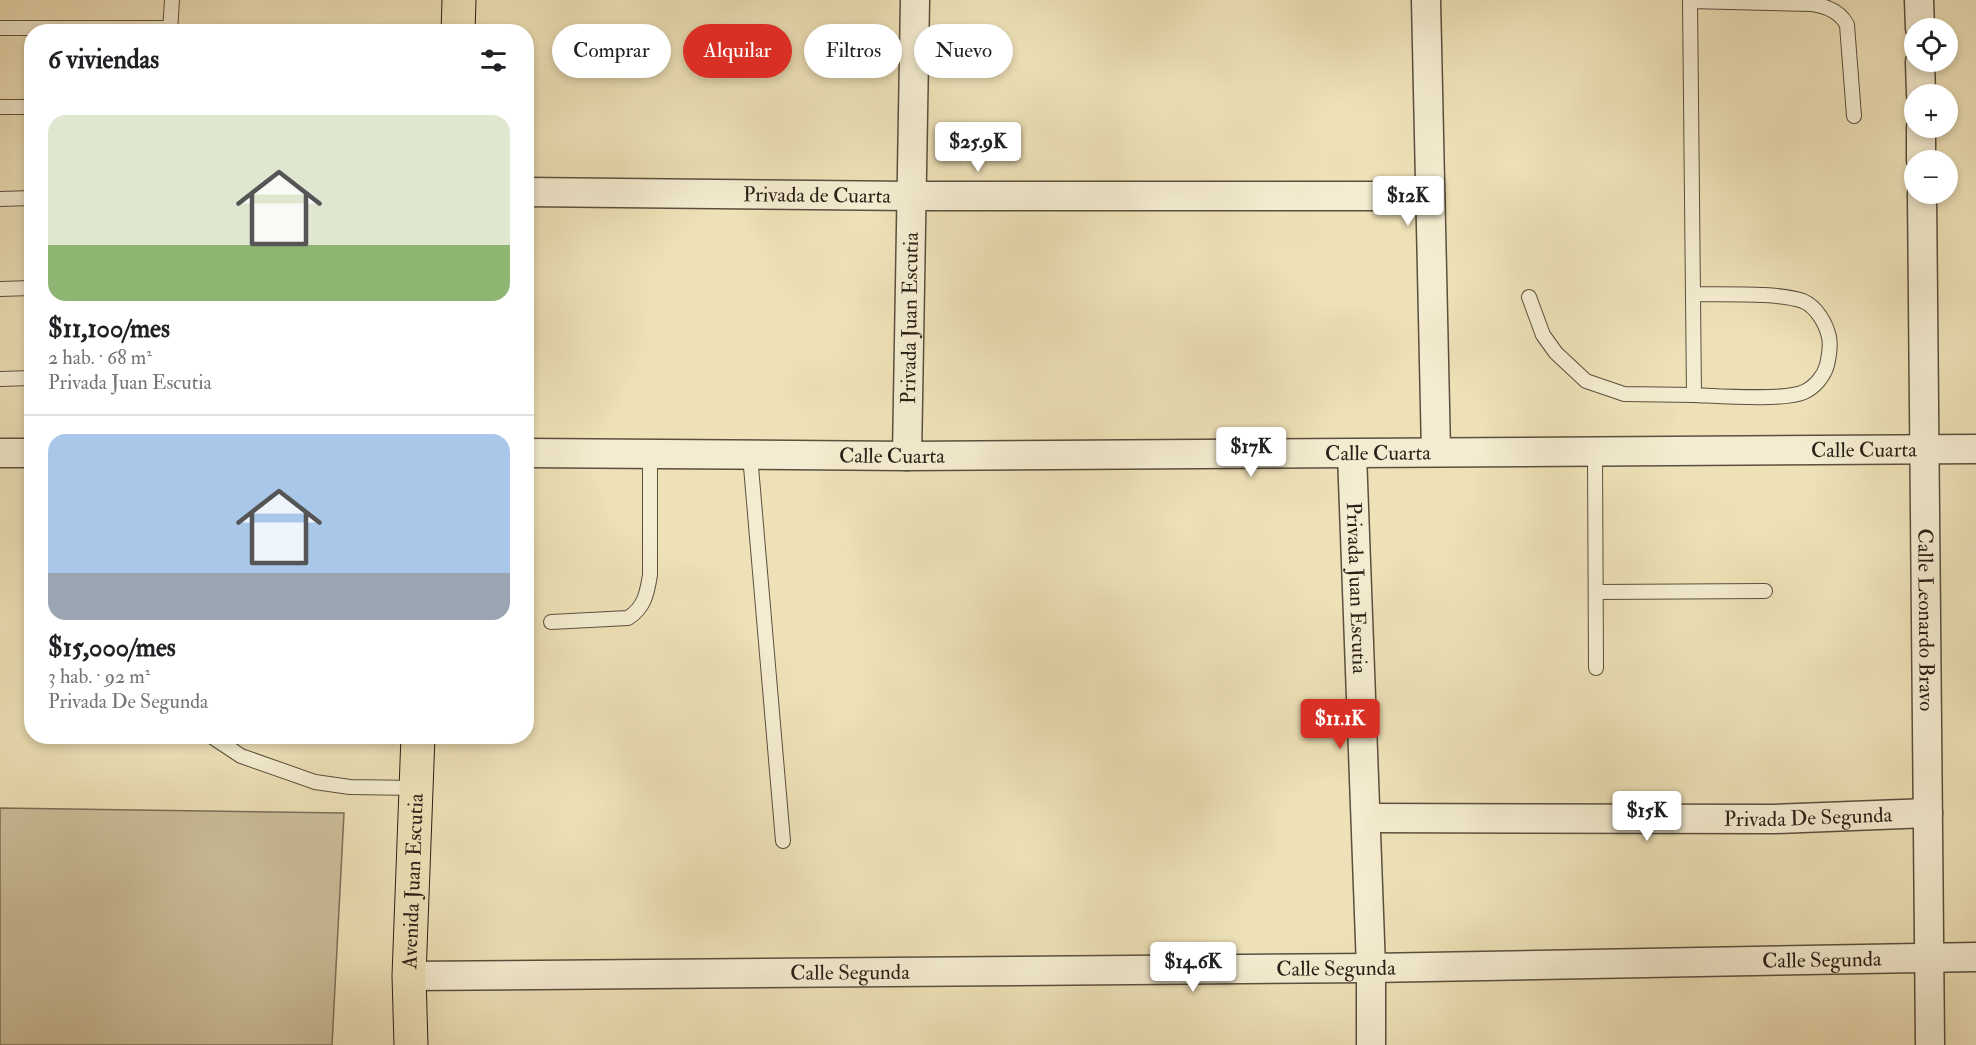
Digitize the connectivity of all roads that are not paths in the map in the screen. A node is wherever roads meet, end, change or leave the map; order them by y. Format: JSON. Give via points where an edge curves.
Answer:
{"nodes":[{"id":1,"x":172,"y":0,"type":"edge"},
{"id":2,"x":459,"y":0,"type":"edge"},
{"id":3,"x":915,"y":0,"type":"edge"},
{"id":4,"x":1426,"y":0,"type":"edge"},
{"id":5,"x":1919,"y":0,"type":"edge"},
{"id":6,"x":1690,"y":1,"type":"edge"},
{"id":7,"x":1920,"y":18,"type":"edge"},
{"id":8,"x":170,"y":24,"type":"edge"},
{"id":9,"x":458,"y":24,"type":"edge"},
{"id":10,"x":0,"y":28,"type":"edge"},
{"id":11,"x":24,"y":28,"type":"edge"},
{"id":12,"x":0,"y":107,"type":"edge"},
{"id":13,"x":24,"y":107,"type":"edge"},
{"id":14,"x":1854,"y":116,"type":"dead end"},
{"id":15,"x":534,"y":192,"type":"edge"},
{"id":16,"x":911,"y":196,"type":"junction"},
{"id":17,"x":1430,"y":196,"type":"junction"},
{"id":18,"x":24,"y":198,"type":"edge"},
{"id":19,"x":0,"y":199,"type":"edge"},
{"id":20,"x":1922,"y":204,"type":"edge"},
{"id":21,"x":24,"y":288,"type":"edge"},
{"id":22,"x":0,"y":289,"type":"edge"},
{"id":23,"x":1693,"y":294,"type":"junction"},
{"id":24,"x":1529,"y":297,"type":"dead end"},
{"id":25,"x":24,"y":378,"type":"edge"},
{"id":26,"x":0,"y":379,"type":"edge"},
{"id":27,"x":1694,"y":395,"type":"junction"},
{"id":28,"x":1976,"y":449,"type":"edge"},
{"id":29,"x":1925,"y":450,"type":"junction"},
{"id":30,"x":1595,"y":451,"type":"junction"},
{"id":31,"x":1436,"y":452,"type":"junction"},
{"id":32,"x":0,"y":453,"type":"edge"},
{"id":33,"x":24,"y":453,"type":"edge"},
{"id":34,"x":534,"y":453,"type":"edge"},
{"id":35,"x":650,"y":454,"type":"junction"},
{"id":36,"x":750,"y":454,"type":"junction"},
{"id":37,"x":1352,"y":454,"type":"junction"},
{"id":38,"x":907,"y":456,"type":"junction"},
{"id":39,"x":1765,"y":591,"type":"dead end"},
{"id":40,"x":1596,"y":592,"type":"junction"},
{"id":41,"x":551,"y":622,"type":"dead end"},
{"id":42,"x":1596,"y":668,"type":"dead end"},
{"id":43,"x":223,"y":744,"type":"edge"},
{"id":44,"x":418,"y":744,"type":"edge"},
{"id":45,"x":416,"y":788,"type":"junction"},
{"id":46,"x":1928,"y":813,"type":"junction"},
{"id":47,"x":1366,"y":818,"type":"junction"},
{"id":48,"x":783,"y":841,"type":"dead end"},
{"id":49,"x":1976,"y":957,"type":"edge"},
{"id":50,"x":1930,"y":959,"type":"junction"},
{"id":51,"x":1371,"y":968,"type":"junction"},
{"id":52,"x":409,"y":976,"type":"junction"},
{"id":53,"x":409,"y":1039,"type":"edge"},
{"id":54,"x":1371,"y":1045,"type":"edge"},
{"id":55,"x":1930,"y":1045,"type":"edge"}],
"edges":[{"from":1,"to":8,"type":"lane"},
{"from":2,"to":9,"type":"main road"},
{"from":3,"to":16,"type":"street","name":"Privada Juan Escutia"},
{"from":4,"to":17,"type":"street"},
{"from":5,"to":7,"type":"street"},
{"from":6,"to":14,"type":"lane","via":[[1812,4],[1835,12],[1847,25]]},
{"from":6,"to":23,"type":"lane"},
{"from":10,"to":11,"type":"lane"},
{"from":12,"to":13,"type":"lane"},
{"from":15,"to":16,"type":"street","name":"Privada de Cuarta"},
{"from":16,"to":17,"type":"street","name":"Privada de Cuarta"},
{"from":16,"to":38,"type":"street","name":"Privada Juan Escutia"},
{"from":17,"to":31,"type":"street"},
{"from":18,"to":19,"type":"lane"},
{"from":20,"to":29,"type":"street","name":"Calle Leonardo Bravo"},
{"from":21,"to":22,"type":"lane"},
{"from":23,"to":27,"type":"lane"},
{"from":23,"to":27,"type":"lane","via":[[1787,297],[1806,302],[1825,324],[1830,340],[1826,370],[1804,392],[1787,396]]},
{"from":24,"to":27,"type":"lane","via":[[1549,344],[1586,381],[1624,394]]},
{"from":25,"to":26,"type":"lane"},
{"from":28,"to":29,"type":"street","name":"Calle Cuarta"},
{"from":29,"to":30,"type":"street","name":"Calle Cuarta"},
{"from":29,"to":46,"type":"street","name":"Calle Leonardo Bravo"},
{"from":30,"to":31,"type":"street","name":"Calle Cuarta"},
{"from":30,"to":40,"type":"lane"},
{"from":31,"to":37,"type":"street","name":"Calle Cuarta"},
{"from":32,"to":33,"type":"street"},
{"from":34,"to":35,"type":"street","name":"Calle Cuarta"},
{"from":35,"to":36,"type":"street","name":"Calle Cuarta"},
{"from":35,"to":41,"type":"lane","via":[[650,575],[647,595],[638,611],[628,618]]},
{"from":36,"to":38,"type":"street","name":"Calle Cuarta"},
{"from":36,"to":48,"type":"lane"},
{"from":37,"to":38,"type":"street","name":"Calle Cuarta"},
{"from":37,"to":47,"type":"street","name":"Privada Juan Escutia"},
{"from":39,"to":40,"type":"lane"},
{"from":40,"to":42,"type":"lane"},
{"from":43,"to":45,"type":"lane","via":[[241,756],[315,782]]},
{"from":44,"to":45,"type":"main road","name":"Avenida Juan Escutia"},
{"from":45,"to":52,"type":"main road","name":"Avenida Juan Escutia"},
{"from":46,"to":47,"type":"street","name":"Privada De Segunda","via":[[1775,819]]},
{"from":46,"to":50,"type":"street","name":"Calle Leonardo Bravo"},
{"from":47,"to":51,"type":"street","name":"Privada Juan Escutia"},
{"from":49,"to":50,"type":"street","name":"Calle Segunda"},
{"from":50,"to":51,"type":"street","name":"Calle Segunda"},
{"from":50,"to":55,"type":"street","name":"Calle Leonardo Bravo"},
{"from":51,"to":52,"type":"street","name":"Calle Segunda"},
{"from":51,"to":54,"type":"street","name":"Privada Juan Escutia"},
{"from":52,"to":53,"type":"main road","name":"Avenida Juan Escutia"}]}
